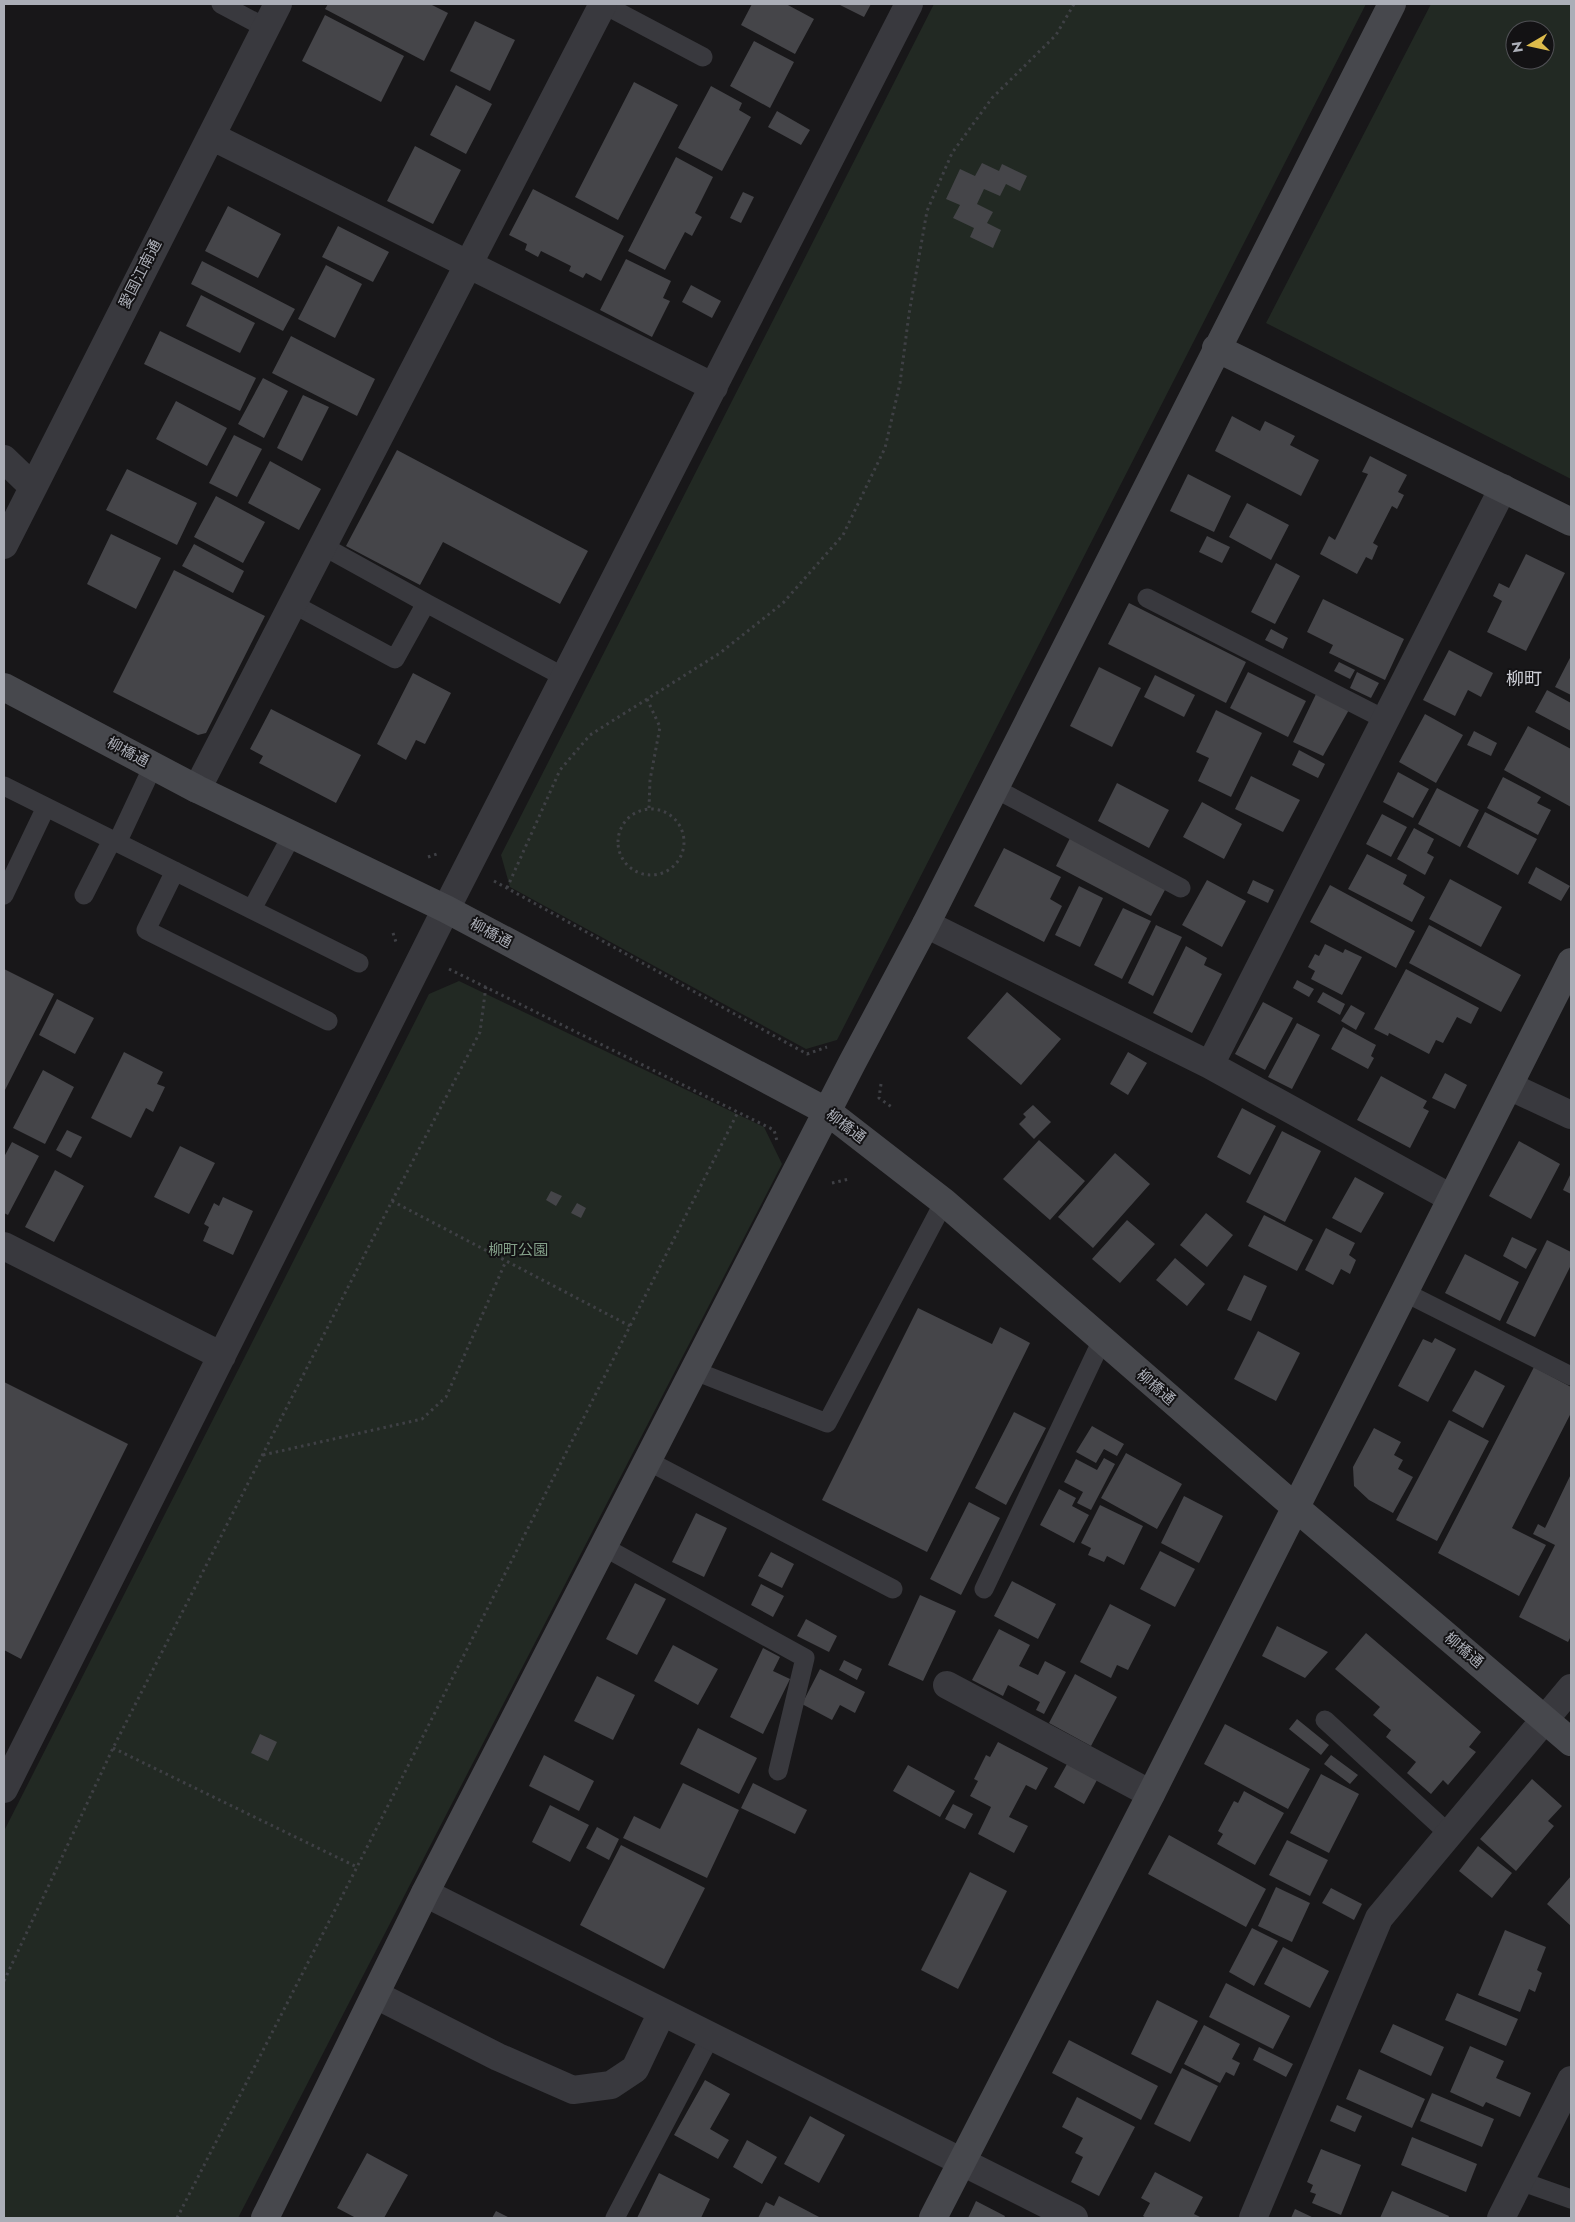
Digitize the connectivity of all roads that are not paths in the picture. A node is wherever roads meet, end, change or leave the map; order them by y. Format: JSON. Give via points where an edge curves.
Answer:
{"nodes":[{"id":1,"x":220,"y":4,"type":"edge"},
{"id":2,"x":278,"y":4,"type":"edge"},
{"id":3,"x":603,"y":4,"type":"edge"},
{"id":4,"x":909,"y":4,"type":"edge"},
{"id":5,"x":1392,"y":4,"type":"edge"},
{"id":6,"x":266,"y":28,"type":"junction"},
{"id":7,"x":703,"y":57,"type":"dead end"},
{"id":8,"x":211,"y":136,"type":"junction"},
{"id":9,"x":469,"y":266,"type":"junction"},
{"id":10,"x":1216,"y":348,"type":"junction"},
{"id":11,"x":714,"y":387,"type":"junction"},
{"id":12,"x":4,"y":459,"type":"edge"},
{"id":13,"x":32,"y":486,"type":"junction"},
{"id":14,"x":1504,"y":488,"type":"junction"},
{"id":15,"x":1571,"y":522,"type":"edge"},
{"id":16,"x":4,"y":545,"type":"edge"},
{"id":17,"x":323,"y":546,"type":"junction"},
{"id":18,"x":1147,"y":598,"type":"dead end"},
{"id":19,"x":426,"y":602,"type":"junction"},
{"id":20,"x":293,"y":604,"type":"junction"},
{"id":21,"x":566,"y":678,"type":"junction"},
{"id":22,"x":4,"y":686,"type":"edge"},
{"id":23,"x":1386,"y":720,"type":"junction"},
{"id":24,"x":153,"y":766,"type":"junction"},
{"id":25,"x":4,"y":786,"type":"edge"},
{"id":26,"x":994,"y":788,"type":"junction"},
{"id":27,"x":197,"y":789,"type":"junction"},
{"id":28,"x":46,"y":807,"type":"junction"},
{"id":29,"x":292,"y":835,"type":"junction"},
{"id":30,"x":114,"y":841,"type":"junction"},
{"id":31,"x":175,"y":871,"type":"junction"},
{"id":32,"x":1181,"y":888,"type":"dead end"},
{"id":33,"x":4,"y":895,"type":"edge"},
{"id":34,"x":84,"y":895,"type":"dead end"},
{"id":35,"x":252,"y":909,"type":"junction"},
{"id":36,"x":446,"y":910,"type":"junction"},
{"id":37,"x":926,"y":924,"type":"junction"},
{"id":38,"x":1571,"y":962,"type":"edge"},
{"id":39,"x":359,"y":963,"type":"dead end"},
{"id":40,"x":328,"y":1021,"type":"dead end"},
{"id":41,"x":1210,"y":1065,"type":"junction"},
{"id":42,"x":1509,"y":1086,"type":"junction"},
{"id":43,"x":828,"y":1112,"type":"junction"},
{"id":44,"x":1571,"y":1115,"type":"edge"},
{"id":45,"x":1451,"y":1198,"type":"junction"},
{"id":46,"x":944,"y":1202,"type":"junction"},
{"id":47,"x":4,"y":1246,"type":"edge"},
{"id":48,"x":1404,"y":1292,"type":"junction"},
{"id":49,"x":1102,"y":1340,"type":"junction"},
{"id":50,"x":222,"y":1356,"type":"junction"},
{"id":51,"x":695,"y":1371,"type":"junction"},
{"id":52,"x":1571,"y":1376,"type":"edge"},
{"id":53,"x":648,"y":1462,"type":"junction"},
{"id":54,"x":1295,"y":1507,"type":"junction"},
{"id":55,"x":604,"y":1547,"type":"junction"},
{"id":56,"x":984,"y":1589,"type":"dead end"},
{"id":57,"x":893,"y":1590,"type":"dead end"},
{"id":58,"x":946,"y":1686,"type":"dead end"},
{"id":59,"x":1571,"y":1688,"type":"edge"},
{"id":60,"x":1545,"y":1719,"type":"junction"},
{"id":61,"x":1325,"y":1720,"type":"dead end"},
{"id":62,"x":1571,"y":1742,"type":"edge"},
{"id":63,"x":13,"y":1748,"type":"edge"},
{"id":64,"x":778,"y":1770,"type":"dead end"},
{"id":65,"x":4,"y":1789,"type":"edge"},
{"id":66,"x":1151,"y":1794,"type":"junction"},
{"id":67,"x":1449,"y":1834,"type":"junction"},
{"id":68,"x":425,"y":1893,"type":"junction"},
{"id":69,"x":376,"y":1995,"type":"junction"},
{"id":70,"x":662,"y":2012,"type":"junction"},
{"id":71,"x":710,"y":2036,"type":"junction"},
{"id":72,"x":1568,"y":2094,"type":"edge"},
{"id":73,"x":962,"y":2163,"type":"junction"},
{"id":74,"x":1520,"y":2181,"type":"junction"},
{"id":75,"x":1571,"y":2199,"type":"edge"},
{"id":76,"x":265,"y":2218,"type":"edge"},
{"id":77,"x":615,"y":2218,"type":"edge"},
{"id":78,"x":933,"y":2218,"type":"edge"},
{"id":79,"x":1074,"y":2218,"type":"edge"},
{"id":80,"x":1254,"y":2218,"type":"edge"},
{"id":81,"x":1501,"y":2218,"type":"edge"}],
"edges":[{"from":1,"to":6,"type":"lane"},
{"from":2,"to":6,"type":"street","name":"愛国江南通"},
{"from":3,"to":7,"type":"lane"},
{"from":3,"to":9,"type":"street"},
{"from":4,"to":11,"type":"street"},
{"from":5,"to":10,"type":"street"},
{"from":6,"to":8,"type":"street","name":"愛国江南通"},
{"from":8,"to":9,"type":"street"},
{"from":8,"to":13,"type":"street","name":"愛国江南通"},
{"from":9,"to":11,"type":"street"},
{"from":9,"to":17,"type":"street"},
{"from":10,"to":14,"type":"street"},
{"from":10,"to":26,"type":"street"},
{"from":11,"to":21,"type":"street"},
{"from":12,"to":13,"type":"street"},
{"from":13,"to":16,"type":"street","name":"愛国江南通"},
{"from":14,"to":15,"type":"street"},
{"from":14,"to":23,"type":"street"},
{"from":17,"to":19,"type":"lane"},
{"from":17,"to":20,"type":"street"},
{"from":18,"to":23,"type":"lane"},
{"from":19,"to":20,"type":"lane","via":[[395,659]]},
{"from":19,"to":21,"type":"lane"},
{"from":20,"to":27,"type":"street"},
{"from":21,"to":36,"type":"street"},
{"from":22,"to":24,"type":"street","name":"柳橋通"},
{"from":23,"to":41,"type":"street"},
{"from":24,"to":27,"type":"street","name":"柳橋通"},
{"from":24,"to":30,"type":"lane"},
{"from":25,"to":28,"type":"lane"},
{"from":26,"to":32,"type":"lane"},
{"from":26,"to":37,"type":"street"},
{"from":27,"to":29,"type":"street","name":"柳橋通"},
{"from":28,"to":30,"type":"lane"},
{"from":28,"to":33,"type":"lane"},
{"from":29,"to":35,"type":"lane"},
{"from":29,"to":36,"type":"street","name":"柳橋通"},
{"from":30,"to":31,"type":"lane"},
{"from":30,"to":34,"type":"lane"},
{"from":31,"to":35,"type":"lane"},
{"from":31,"to":40,"type":"lane","via":[[146,930]]},
{"from":35,"to":39,"type":"lane"},
{"from":36,"to":43,"type":"street","name":"柳橋通"},
{"from":36,"to":50,"type":"street"},
{"from":37,"to":41,"type":"street"},
{"from":37,"to":43,"type":"street"},
{"from":38,"to":42,"type":"street"},
{"from":41,"to":45,"type":"street"},
{"from":42,"to":44,"type":"street"},
{"from":42,"to":45,"type":"street"},
{"from":43,"to":46,"type":"street","name":"柳橋通"},
{"from":43,"to":51,"type":"street"},
{"from":45,"to":48,"type":"street"},
{"from":46,"to":49,"type":"street","name":"柳橋通"},
{"from":46,"to":51,"type":"lane","via":[[826,1423]]},
{"from":47,"to":50,"type":"street"},
{"from":48,"to":52,"type":"lane"},
{"from":48,"to":54,"type":"street"},
{"from":49,"to":54,"type":"street","name":"柳橋通"},
{"from":49,"to":56,"type":"lane"},
{"from":50,"to":63,"type":"street"},
{"from":51,"to":53,"type":"street"},
{"from":53,"to":55,"type":"street"},
{"from":53,"to":57,"type":"lane"},
{"from":54,"to":60,"type":"street","name":"柳橋通"},
{"from":54,"to":66,"type":"street"},
{"from":55,"to":64,"type":"lane","via":[[805,1658]]},
{"from":55,"to":68,"type":"street"},
{"from":58,"to":66,"type":"street"},
{"from":59,"to":60,"type":"street"},
{"from":60,"to":62,"type":"street","name":"柳橋通"},
{"from":60,"to":67,"type":"street"},
{"from":61,"to":67,"type":"lane"},
{"from":63,"to":65,"type":"street"},
{"from":66,"to":73,"type":"street"},
{"from":67,"to":80,"type":"street","via":[[1379,1918]]},
{"from":68,"to":69,"type":"street"},
{"from":68,"to":70,"type":"street"},
{"from":69,"to":70,"type":"street","via":[[498,2057],[573,2090],[611,2085],[635,2069]]},
{"from":69,"to":76,"type":"street"},
{"from":70,"to":71,"type":"street"},
{"from":71,"to":73,"type":"street"},
{"from":71,"to":77,"type":"lane"},
{"from":72,"to":74,"type":"street"},
{"from":73,"to":78,"type":"street"},
{"from":73,"to":79,"type":"street"},
{"from":74,"to":75,"type":"lane"},
{"from":74,"to":81,"type":"street"}]}
